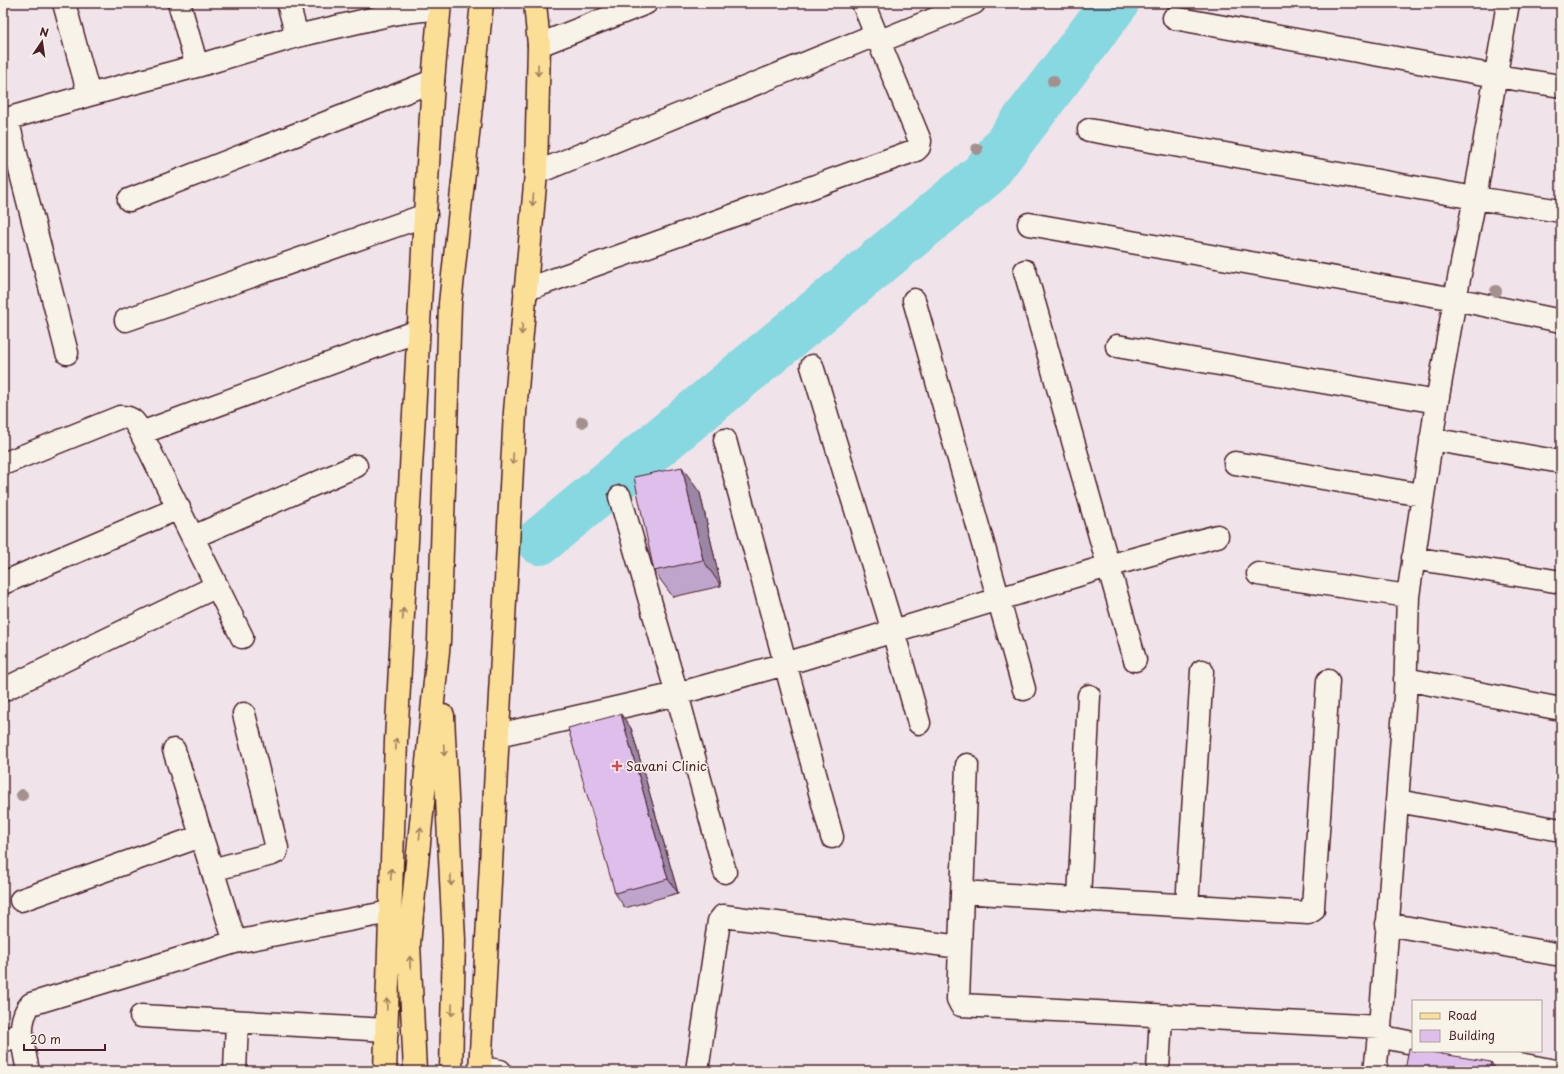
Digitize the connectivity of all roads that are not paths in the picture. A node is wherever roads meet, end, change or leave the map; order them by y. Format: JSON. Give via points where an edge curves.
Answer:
{"nodes":[{"id":1,"x":64,"y":3,"type":"edge"},
{"id":2,"x":179,"y":3,"type":"edge"},
{"id":3,"x":288,"y":3,"type":"edge"},
{"id":4,"x":482,"y":3,"type":"edge"},
{"id":5,"x":535,"y":3,"type":"edge"},
{"id":6,"x":646,"y":3,"type":"edge"},
{"id":7,"x":863,"y":3,"type":"edge"},
{"id":8,"x":974,"y":3,"type":"edge"},
{"id":9,"x":1508,"y":3,"type":"edge"},
{"id":10,"x":439,"y":5,"type":"edge"},
{"id":11,"x":396,"y":8,"type":"edge"},
{"id":12,"x":1174,"y":18,"type":"dead end"},
{"id":13,"x":297,"y":36,"type":"junction"},
{"id":14,"x":877,"y":39,"type":"junction"},
{"id":15,"x":539,"y":45,"type":"junction"},
{"id":16,"x":197,"y":66,"type":"junction"},
{"id":17,"x":1496,"y":76,"type":"junction"},
{"id":18,"x":433,"y":80,"type":"junction"},
{"id":19,"x":1561,"y":86,"type":"edge"},
{"id":20,"x":89,"y":95,"type":"junction"},
{"id":21,"x":5,"y":120,"type":"edge"},
{"id":22,"x":1089,"y":130,"type":"dead end"},
{"id":23,"x":536,"y":174,"type":"junction"},
{"id":24,"x":1475,"y":198,"type":"junction"},
{"id":25,"x":129,"y":200,"type":"dead end"},
{"id":26,"x":1561,"y":211,"type":"edge"},
{"id":27,"x":426,"y":214,"type":"junction"},
{"id":28,"x":1029,"y":224,"type":"dead end"},
{"id":29,"x":1025,"y":271,"type":"dead end"},
{"id":30,"x":525,"y":290,"type":"junction"},
{"id":31,"x":1455,"y":299,"type":"junction"},
{"id":32,"x":914,"y":300,"type":"dead end"},
{"id":33,"x":126,"y":320,"type":"dead end"},
{"id":34,"x":1561,"y":321,"type":"edge"},
{"id":35,"x":418,"y":332,"type":"junction"},
{"id":36,"x":1118,"y":346,"type":"dead end"},
{"id":37,"x":67,"y":353,"type":"dead end"},
{"id":38,"x":812,"y":366,"type":"dead end"},
{"id":39,"x":1437,"y":402,"type":"junction"},
{"id":40,"x":141,"y":433,"type":"junction"},
{"id":41,"x":1431,"y":439,"type":"junction"},
{"id":42,"x":725,"y":440,"type":"dead end"},
{"id":43,"x":1561,"y":462,"type":"edge"},
{"id":44,"x":1235,"y":463,"type":"dead end"},
{"id":45,"x":3,"y":464,"type":"edge"},
{"id":46,"x":356,"y":466,"type":"dead end"},
{"id":47,"x":1422,"y":495,"type":"junction"},
{"id":48,"x":620,"y":497,"type":"dead end"},
{"id":49,"x":179,"y":508,"type":"junction"},
{"id":50,"x":1217,"y":536,"type":"dead end"},
{"id":51,"x":193,"y":537,"type":"junction"},
{"id":52,"x":1413,"y":558,"type":"junction"},
{"id":53,"x":1108,"y":566,"type":"junction"},
{"id":54,"x":1258,"y":574,"type":"dead end"},
{"id":55,"x":3,"y":582,"type":"edge"},
{"id":56,"x":1561,"y":582,"type":"edge"},
{"id":57,"x":217,"y":586,"type":"junction"},
{"id":58,"x":1408,"y":596,"type":"junction"},
{"id":59,"x":999,"y":599,"type":"junction"},
{"id":60,"x":893,"y":632,"type":"junction"},
{"id":61,"x":242,"y":637,"type":"dead end"},
{"id":62,"x":439,"y":641,"type":"junction"},
{"id":63,"x":1135,"y":660,"type":"dead end"},
{"id":64,"x":785,"y":664,"type":"junction"},
{"id":65,"x":1202,"y":671,"type":"dead end"},
{"id":66,"x":1405,"y":679,"type":"junction"},
{"id":67,"x":1328,"y":681,"type":"dead end"},
{"id":68,"x":1024,"y":689,"type":"dead end"},
{"id":69,"x":3,"y":690,"type":"edge"},
{"id":70,"x":677,"y":694,"type":"junction"},
{"id":71,"x":1089,"y":696,"type":"dead end"},
{"id":72,"x":1561,"y":708,"type":"edge"},
{"id":73,"x":244,"y":714,"type":"dead end"},
{"id":74,"x":919,"y":723,"type":"dead end"},
{"id":75,"x":498,"y":735,"type":"junction"},
{"id":76,"x":174,"y":750,"type":"dead end"},
{"id":77,"x":967,"y":765,"type":"dead end"},
{"id":78,"x":1397,"y":801,"type":"junction"},
{"id":79,"x":1561,"y":830,"type":"edge"},
{"id":80,"x":201,"y":836,"type":"junction"},
{"id":81,"x":832,"y":838,"type":"dead end"},
{"id":82,"x":212,"y":870,"type":"junction"},
{"id":83,"x":725,"y":872,"type":"dead end"},
{"id":84,"x":962,"y":892,"type":"junction"},
{"id":85,"x":1079,"y":899,"type":"junction"},
{"id":86,"x":21,"y":900,"type":"dead end"},
{"id":87,"x":1187,"y":906,"type":"junction"},
{"id":88,"x":390,"y":912,"type":"junction"},
{"id":89,"x":1387,"y":924,"type":"junction"},
{"id":90,"x":235,"y":942,"type":"junction"},
{"id":91,"x":960,"y":947,"type":"junction"},
{"id":92,"x":1561,"y":955,"type":"edge"},
{"id":93,"x":141,"y":1016,"type":"dead end"},
{"id":94,"x":1161,"y":1016,"type":"junction"},
{"id":95,"x":237,"y":1022,"type":"junction"},
{"id":96,"x":386,"y":1030,"type":"junction"},
{"id":97,"x":1379,"y":1032,"type":"junction"},
{"id":98,"x":12,"y":1037,"type":"edge"},
{"id":99,"x":1412,"y":1043,"type":"edge"},
{"id":100,"x":1459,"y":1052,"type":"edge"},
{"id":101,"x":487,"y":1070,"type":"edge"},
{"id":102,"x":28,"y":1071,"type":"edge"},
{"id":103,"x":235,"y":1071,"type":"edge"},
{"id":104,"x":385,"y":1071,"type":"edge"},
{"id":105,"x":415,"y":1071,"type":"edge"},
{"id":106,"x":451,"y":1071,"type":"edge"},
{"id":107,"x":698,"y":1071,"type":"edge"},
{"id":108,"x":1158,"y":1071,"type":"edge"},
{"id":109,"x":1375,"y":1071,"type":"edge"},
{"id":110,"x":1555,"y":1071,"type":"edge"}],
"edges":[{"from":1,"to":20,"type":"street"},
{"from":2,"to":16,"type":"street"},
{"from":3,"to":13,"type":"street"},
{"from":4,"to":62,"type":"main road","via":[[450,304]]},
{"from":5,"to":15,"type":"main road"},
{"from":6,"to":15,"type":"street"},
{"from":7,"to":14,"type":"street"},
{"from":8,"to":14,"type":"street"},
{"from":9,"to":17,"type":"street"},
{"from":10,"to":11,"type":"street"},
{"from":10,"to":18,"type":"main road"},
{"from":11,"to":13,"type":"street"},
{"from":12,"to":17,"type":"street"},
{"from":13,"to":16,"type":"street"},
{"from":14,"to":23,"type":"street"},
{"from":14,"to":30,"type":"street","via":[[920,141],[916,150]]},
{"from":15,"to":23,"type":"main road","one_way":true},
{"from":16,"to":20,"type":"street"},
{"from":17,"to":19,"type":"street"},
{"from":17,"to":24,"type":"street"},
{"from":18,"to":25,"type":"street"},
{"from":18,"to":27,"type":"main road"},
{"from":20,"to":21,"type":"street"},
{"from":21,"to":37,"type":"street"},
{"from":22,"to":24,"type":"street"},
{"from":23,"to":30,"type":"main road","one_way":true},
{"from":24,"to":26,"type":"street"},
{"from":24,"to":31,"type":"street"},
{"from":27,"to":33,"type":"street"},
{"from":27,"to":35,"type":"main road"},
{"from":28,"to":31,"type":"street"},
{"from":29,"to":53,"type":"street"},
{"from":30,"to":75,"type":"main road","one_way":true,"via":[[515,412]]},
{"from":31,"to":34,"type":"street"},
{"from":31,"to":39,"type":"street"},
{"from":32,"to":59,"type":"street"},
{"from":35,"to":40,"type":"street"},
{"from":88,"to":35,"type":"main road","one_way":true,"via":[[396,741]]},
{"from":36,"to":39,"type":"street"},
{"from":38,"to":60,"type":"street"},
{"from":39,"to":41,"type":"street"},
{"from":40,"to":45,"type":"street","via":[[130,418],[120,417]]},
{"from":40,"to":49,"type":"street"},
{"from":41,"to":43,"type":"street"},
{"from":41,"to":47,"type":"street"},
{"from":42,"to":64,"type":"street"},
{"from":44,"to":47,"type":"street"},
{"from":46,"to":51,"type":"street"},
{"from":47,"to":52,"type":"street"},
{"from":48,"to":70,"type":"street"},
{"from":49,"to":51,"type":"street"},
{"from":49,"to":55,"type":"street"},
{"from":50,"to":53,"type":"street"},
{"from":51,"to":57,"type":"street"},
{"from":52,"to":56,"type":"street"},
{"from":52,"to":58,"type":"street"},
{"from":53,"to":59,"type":"street"},
{"from":53,"to":63,"type":"street"},
{"from":54,"to":58,"type":"street"},
{"from":57,"to":61,"type":"street"},
{"from":57,"to":69,"type":"street"},
{"from":58,"to":66,"type":"street"},
{"from":59,"to":60,"type":"street"},
{"from":59,"to":68,"type":"street"},
{"from":60,"to":64,"type":"street"},
{"from":60,"to":74,"type":"street"},
{"from":105,"to":62,"type":"main road","one_way":true,"via":[[409,944]]},
{"from":62,"to":106,"type":"main road","one_way":true,"via":[[454,940]]},
{"from":64,"to":70,"type":"street"},
{"from":64,"to":81,"type":"street"},
{"from":65,"to":87,"type":"street"},
{"from":66,"to":72,"type":"street"},
{"from":66,"to":78,"type":"street"},
{"from":67,"to":87,"type":"street","via":[[1313,910],[1308,913]]},
{"from":70,"to":75,"type":"street"},
{"from":70,"to":83,"type":"street"},
{"from":71,"to":85,"type":"street"},
{"from":73,"to":82,"type":"street","via":[[277,848],[272,854]]},
{"from":75,"to":101,"type":"main road"},
{"from":76,"to":80,"type":"street"},
{"from":77,"to":84,"type":"street"},
{"from":78,"to":79,"type":"street"},
{"from":78,"to":89,"type":"street"},
{"from":80,"to":82,"type":"street"},
{"from":80,"to":86,"type":"street"},
{"from":82,"to":90,"type":"street"},
{"from":84,"to":85,"type":"street"},
{"from":84,"to":91,"type":"street"},
{"from":85,"to":87,"type":"street"},
{"from":88,"to":90,"type":"street"},
{"from":96,"to":88,"type":"main road","one_way":true},
{"from":89,"to":92,"type":"street"},
{"from":89,"to":97,"type":"street"},
{"from":90,"to":98,"type":"street","via":[[31,1004],[25,1010]]},
{"from":91,"to":94,"type":"street","via":[[958,999],[962,1005]]},
{"from":91,"to":107,"type":"street","via":[[723,916],[718,921]]},
{"from":93,"to":95,"type":"street"},
{"from":94,"to":97,"type":"street"},
{"from":94,"to":108,"type":"street"},
{"from":95,"to":96,"type":"street"},
{"from":95,"to":103,"type":"street"},
{"from":96,"to":104,"type":"main road"},
{"from":97,"to":99,"type":"street"},
{"from":97,"to":109,"type":"street"},
{"from":98,"to":102,"type":"street"},
{"from":100,"to":110,"type":"street"}]}
